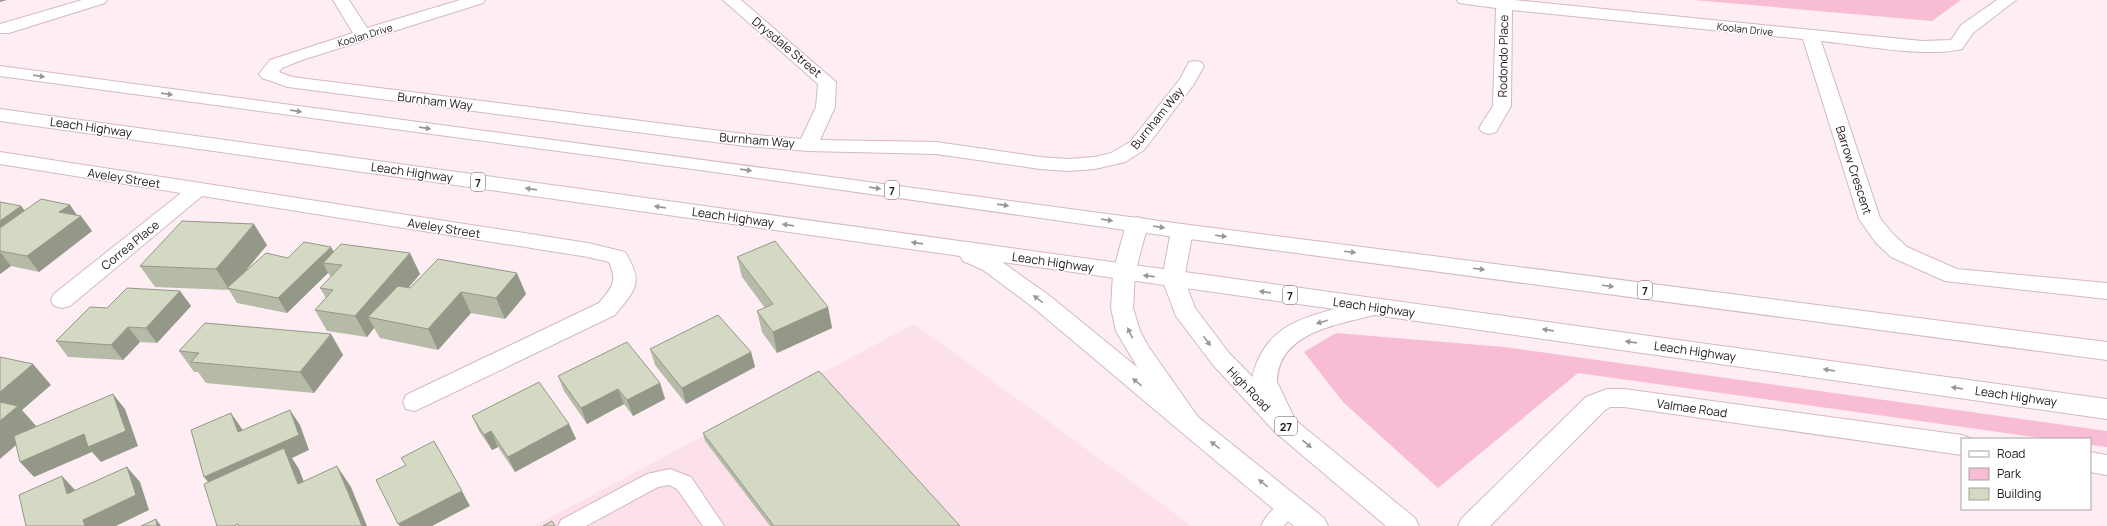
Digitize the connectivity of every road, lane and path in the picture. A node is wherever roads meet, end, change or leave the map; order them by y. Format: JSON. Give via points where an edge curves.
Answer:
{"nodes":[{"id":1,"x":99,"y":0,"type":"edge"},
{"id":2,"x":341,"y":0,"type":"edge"},
{"id":3,"x":477,"y":0,"type":"edge"},
{"id":4,"x":731,"y":0,"type":"edge"},
{"id":5,"x":1465,"y":0,"type":"edge"},
{"id":6,"x":2008,"y":0,"type":"edge"},
{"id":7,"x":1503,"y":2,"type":"edge"},
{"id":8,"x":3,"y":29,"type":"dead end"},
{"id":9,"x":363,"y":35,"type":"junction"},
{"id":10,"x":1811,"y":36,"type":"junction"},
{"id":11,"x":1195,"y":66,"type":"dead end"},
{"id":12,"x":0,"y":71,"type":"edge"},
{"id":13,"x":276,"y":79,"type":"joint"},
{"id":14,"x":0,"y":115,"type":"edge"},
{"id":15,"x":1489,"y":128,"type":"dead end"},
{"id":16,"x":808,"y":145,"type":"junction"},
{"id":17,"x":0,"y":158,"type":"edge"},
{"id":18,"x":197,"y":190,"type":"junction"},
{"id":19,"x":1137,"y":224,"type":"junction"},
{"id":20,"x":1182,"y":231,"type":"junction"},
{"id":21,"x":956,"y":248,"type":"junction"},
{"id":22,"x":1124,"y":273,"type":"junction"},
{"id":23,"x":1173,"y":279,"type":"junction"},
{"id":24,"x":2107,"y":292,"type":"edge"},
{"id":25,"x":62,"y":300,"type":"dead end"},
{"id":26,"x":1373,"y":307,"type":"junction"},
{"id":27,"x":2107,"y":351,"type":"edge"},
{"id":28,"x":415,"y":402,"type":"dead end"},
{"id":29,"x":2107,"y":409,"type":"edge"},
{"id":30,"x":1189,"y":424,"type":"junction"},
{"id":31,"x":1285,"y":426,"type":"junction"},
{"id":32,"x":1961,"y":445,"type":"edge"},
{"id":33,"x":2091,"y":462,"type":"edge"},
{"id":34,"x":2107,"y":465,"type":"edge"},
{"id":35,"x":1290,"y":506,"type":"junction"},
{"id":36,"x":568,"y":526,"type":"edge"},
{"id":37,"x":714,"y":526,"type":"edge"},
{"id":38,"x":1271,"y":526,"type":"edge"},
{"id":39,"x":1314,"y":526,"type":"edge"},
{"id":40,"x":1405,"y":526,"type":"edge"},
{"id":41,"x":1472,"y":526,"type":"edge"}],
"edges":[{"from":1,"to":8,"type":"main road"},
{"from":2,"to":9,"type":"main road"},
{"from":3,"to":9,"type":"main road","name":"Koolan Drive"},
{"from":4,"to":16,"type":"main road","name":"Drysdale Street","via":[[828,82],[829,90],[824,111]]},
{"from":5,"to":7,"type":"main road","name":"Koolan Drive"},
{"from":6,"to":10,"type":"main road","name":"Koolan Drive","via":[[1967,29],[1956,45],[1922,46]]},
{"from":7,"to":10,"type":"main road","name":"Koolan Drive"},
{"from":7,"to":15,"type":"main road","name":"Rodondo Place","via":[[1502,106]]},
{"from":9,"to":13,"type":"main road","name":"Koolan Drive","via":[[276,64],[268,74]]},
{"from":10,"to":24,"type":"main road","name":"Barrow Crescent","via":[[1870,219],[1884,238],[1899,252],[1952,276]]},
{"from":11,"to":16,"type":"main road","name":"Burnham Way","via":[[1188,80],[1137,146],[1127,155],[1112,161],[1058,165],[936,148]]},
{"from":12,"to":19,"type":"main road","number":"7","one_way":true},
{"from":13,"to":16,"type":"main road","name":"Burnham Way","via":[[745,140]]},
{"from":21,"to":14,"type":"main road","name":"Leach Highway","number":"7","one_way":true},
{"from":17,"to":18,"type":"main road","name":"Aveley Street"},
{"from":18,"to":25,"type":"main road","name":"Correa Place"},
{"from":18,"to":28,"type":"main road","name":"Aveley Street","via":[[588,250],[616,257],[626,275],[626,285],[607,309]]},
{"from":19,"to":20,"type":"main road","number":"7","one_way":true},
{"from":19,"to":22,"type":"main road"},
{"from":20,"to":23,"type":"main road"},
{"from":20,"to":27,"type":"main road","number":"7","one_way":true},
{"from":21,"to":22,"type":"main road","name":"Leach Highway","number":"7"},
{"from":30,"to":21,"type":"main road","one_way":true,"via":[[1042,302],[991,265]]},
{"from":23,"to":22,"type":"main road","name":"Leach Highway","number":"7","one_way":true},
{"from":30,"to":22,"type":"main road","one_way":true,"via":[[1162,387],[1128,331],[1122,308]]},
{"from":26,"to":23,"type":"main road","name":"Leach Highway","number":"7","one_way":true},
{"from":23,"to":31,"type":"main road","name":"High Road","number":"27","one_way":true,"via":[[1184,310],[1221,359]]},
{"from":29,"to":26,"type":"main road","name":"Leach Highway","number":"7","one_way":true},
{"from":26,"to":31,"type":"main road","number":"27","one_way":true,"via":[[1313,324],[1294,333],[1280,344],[1270,357],[1264,382]]},
{"from":35,"to":30,"type":"main road","one_way":true},
{"from":31,"to":40,"type":"main road","name":"High Road","number":"27","one_way":true},
{"from":32,"to":41,"type":"main road","name":"Valmae Road","via":[[1624,398],[1607,398],[1596,404]]},
{"from":33,"to":34,"type":"main road"},
{"from":35,"to":38,"type":"lane"},
{"from":35,"to":39,"type":"main road"},
{"from":36,"to":37,"type":"lane","via":[[654,480],[670,477],[684,483]]}]}
